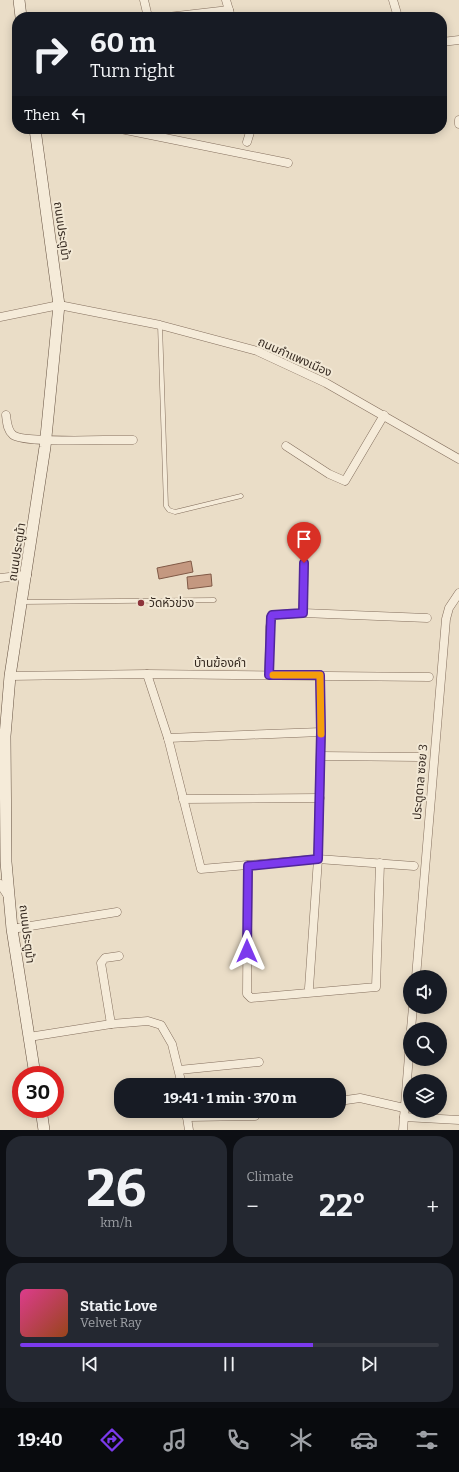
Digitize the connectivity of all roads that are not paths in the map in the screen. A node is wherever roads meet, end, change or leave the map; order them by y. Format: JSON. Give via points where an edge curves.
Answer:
{"nodes":[{"id":1,"x":19,"y":0,"type":"edge"},
{"id":2,"x":144,"y":0,"type":"edge"},
{"id":3,"x":226,"y":0,"type":"edge"},
{"id":4,"x":393,"y":0,"type":"edge"},
{"id":5,"x":20,"y":12,"type":"edge"},
{"id":6,"x":147,"y":12,"type":"edge"},
{"id":7,"x":230,"y":12,"type":"edge"},
{"id":8,"x":397,"y":12,"type":"edge"},
{"id":9,"x":459,"y":40,"type":"edge"},
{"id":10,"x":447,"y":41,"type":"edge"},
{"id":11,"x":459,"y":120,"type":"edge"},
{"id":12,"x":459,"y":124,"type":"edge"},
{"id":13,"x":36,"y":134,"type":"edge"},
{"id":14,"x":145,"y":134,"type":"edge"},
{"id":15,"x":249,"y":134,"type":"edge"},
{"id":16,"x":247,"y":142,"type":"dead end"},
{"id":17,"x":288,"y":164,"type":"dead end"},
{"id":18,"x":59,"y":305,"type":"junction"},
{"id":19,"x":0,"y":317,"type":"edge"},
{"id":20,"x":160,"y":325,"type":"junction"},
{"id":21,"x":6,"y":415,"type":"dead end"},
{"id":22,"x":384,"y":416,"type":"junction"},
{"id":23,"x":46,"y":440,"type":"junction"},
{"id":24,"x":133,"y":440,"type":"dead end"},
{"id":25,"x":286,"y":446,"type":"dead end"},
{"id":26,"x":459,"y":459,"type":"edge"},
{"id":27,"x":241,"y":496,"type":"dead end"},
{"id":28,"x":304,"y":563,"type":"dead end"},
{"id":29,"x":26,"y":575,"type":"junction"},
{"id":30,"x":0,"y":578,"type":"edge"},
{"id":31,"x":459,"y":593,"type":"edge"},
{"id":32,"x":214,"y":600,"type":"dead end"},
{"id":33,"x":22,"y":602,"type":"junction"},
{"id":34,"x":303,"y":613,"type":"junction"},
{"id":35,"x":427,"y":618,"type":"dead end"},
{"id":36,"x":148,"y":674,"type":"junction"},
{"id":37,"x":269,"y":675,"type":"junction"},
{"id":38,"x":320,"y":675,"type":"junction"},
{"id":39,"x":10,"y":676,"type":"junction"},
{"id":40,"x":429,"y":677,"type":"dead end"},
{"id":41,"x":321,"y":732,"type":"junction"},
{"id":42,"x":168,"y":738,"type":"junction"},
{"id":43,"x":320,"y":756,"type":"junction"},
{"id":44,"x":418,"y":757,"type":"dead end"},
{"id":45,"x":320,"y":798,"type":"junction"},
{"id":46,"x":183,"y":799,"type":"junction"},
{"id":47,"x":318,"y":859,"type":"junction"},
{"id":48,"x":380,"y":863,"type":"junction"},
{"id":49,"x":248,"y":866,"type":"junction"},
{"id":50,"x":414,"y":866,"type":"dead end"},
{"id":51,"x":0,"y":884,"type":"edge"},
{"id":52,"x":9,"y":898,"type":"junction"},
{"id":53,"x":117,"y":912,"type":"dead end"},
{"id":54,"x":12,"y":929,"type":"junction"},
{"id":55,"x":119,"y":956,"type":"dead end"},
{"id":56,"x":417,"y":970,"type":"edge"},
{"id":57,"x":309,"y":988,"type":"dead end"},
{"id":58,"x":111,"y":1024,"type":"junction"},
{"id":59,"x":29,"y":1037,"type":"junction"},
{"id":60,"x":259,"y":1062,"type":"dead end"},
{"id":61,"x":34,"y":1066,"type":"edge"},
{"id":62,"x":179,"y":1070,"type":"junction"},
{"id":63,"x":181,"y":1078,"type":"edge"},
{"id":64,"x":346,"y":1100,"type":"edge"},
{"id":65,"x":403,"y":1108,"type":"edge"},
{"id":66,"x":42,"y":1118,"type":"edge"},
{"id":67,"x":188,"y":1118,"type":"edge"},
{"id":68,"x":404,"y":1118,"type":"edge"},
{"id":69,"x":422,"y":1118,"type":"edge"},
{"id":70,"x":459,"y":1120,"type":"edge"},
{"id":71,"x":44,"y":1130,"type":"edge"},
{"id":72,"x":189,"y":1130,"type":"edge"},
{"id":73,"x":402,"y":1130,"type":"edge"}],
"edges":[{"from":1,"to":5,"type":"main road"},
{"from":2,"to":6,"type":"street"},
{"from":3,"to":7,"type":"street"},
{"from":4,"to":8,"type":"street"},
{"from":9,"to":10,"type":"street"},
{"from":11,"to":12,"type":"street"},
{"from":13,"to":18,"type":"main road","name":"ถนนประตูม้า"},
{"from":14,"to":17,"type":"street"},
{"from":15,"to":16,"type":"street"},
{"from":18,"to":19,"type":"street"},
{"from":18,"to":20,"type":"street","name":"ถนนกำแพงเมือง"},
{"from":18,"to":23,"type":"main road","name":"ถนนประตูม้า"},
{"from":20,"to":22,"type":"street","name":"ถนนกำแพงเมือง","via":[[257,351],[326,382]]},
{"from":20,"to":27,"type":"lane","via":[[166,506],[174,512]]},
{"from":21,"to":23,"type":"street","via":[[7,424],[14,435]]},
{"from":22,"to":25,"type":"street","via":[[345,481],[329,474]]},
{"from":22,"to":26,"type":"street","name":"ถนนกำแพงเมือง"},
{"from":23,"to":24,"type":"street"},
{"from":23,"to":29,"type":"main road","name":"ถนนประตูม้า"},
{"from":28,"to":34,"type":"street"},
{"from":29,"to":30,"type":"street"},
{"from":29,"to":33,"type":"main road","name":"ถนนประตูม้า"},
{"from":31,"to":56,"type":"street","name":"ประตูดาล ซอย 3","via":[[449,608],[446,620]]},
{"from":32,"to":33,"type":"lane"},
{"from":33,"to":39,"type":"main road","name":"ถนนประตูม้า"},
{"from":34,"to":35,"type":"street"},
{"from":34,"to":37,"type":"street","via":[[272,615]]},
{"from":36,"to":37,"type":"street","name":"บ้านฆ้องคำ"},
{"from":36,"to":39,"type":"street","name":"บ้านฆ้องคำ"},
{"from":36,"to":42,"type":"street"},
{"from":37,"to":38,"type":"street","name":"บ้านฆ้องคำ"},
{"from":38,"to":40,"type":"street","name":"บ้านฆ้องคำ"},
{"from":38,"to":41,"type":"street"},
{"from":39,"to":52,"type":"main road","name":"ถนนประตูม้า","via":[[5,736],[6,862]]},
{"from":41,"to":42,"type":"street"},
{"from":41,"to":43,"type":"street"},
{"from":42,"to":46,"type":"street"},
{"from":43,"to":44,"type":"street"},
{"from":43,"to":45,"type":"street"},
{"from":45,"to":46,"type":"street"},
{"from":45,"to":47,"type":"street"},
{"from":46,"to":49,"type":"street","via":[[201,869]]},
{"from":47,"to":48,"type":"street"},
{"from":47,"to":49,"type":"street"},
{"from":47,"to":57,"type":"street"},
{"from":48,"to":49,"type":"street","via":[[376,987],[251,998],[247,994]]},
{"from":48,"to":50,"type":"street"},
{"from":51,"to":52,"type":"street"},
{"from":52,"to":54,"type":"main road","name":"ถนนประตูม้า"},
{"from":53,"to":54,"type":"street"},
{"from":54,"to":59,"type":"main road","name":"ถนนประตูม้า"},
{"from":55,"to":58,"type":"street","via":[[105,958],[101,963]]},
{"from":58,"to":59,"type":"street"},
{"from":58,"to":62,"type":"street","via":[[148,1021],[161,1025],[172,1044]]},
{"from":59,"to":61,"type":"main road","name":"ถนนประตูม้า"},
{"from":60,"to":62,"type":"street"},
{"from":62,"to":63,"type":"street"},
{"from":64,"to":65,"type":"street","via":[[360,1098]]},
{"from":66,"to":71,"type":"main road"},
{"from":67,"to":72,"type":"street"},
{"from":68,"to":73,"type":"street"},
{"from":69,"to":70,"type":"street"}]}
